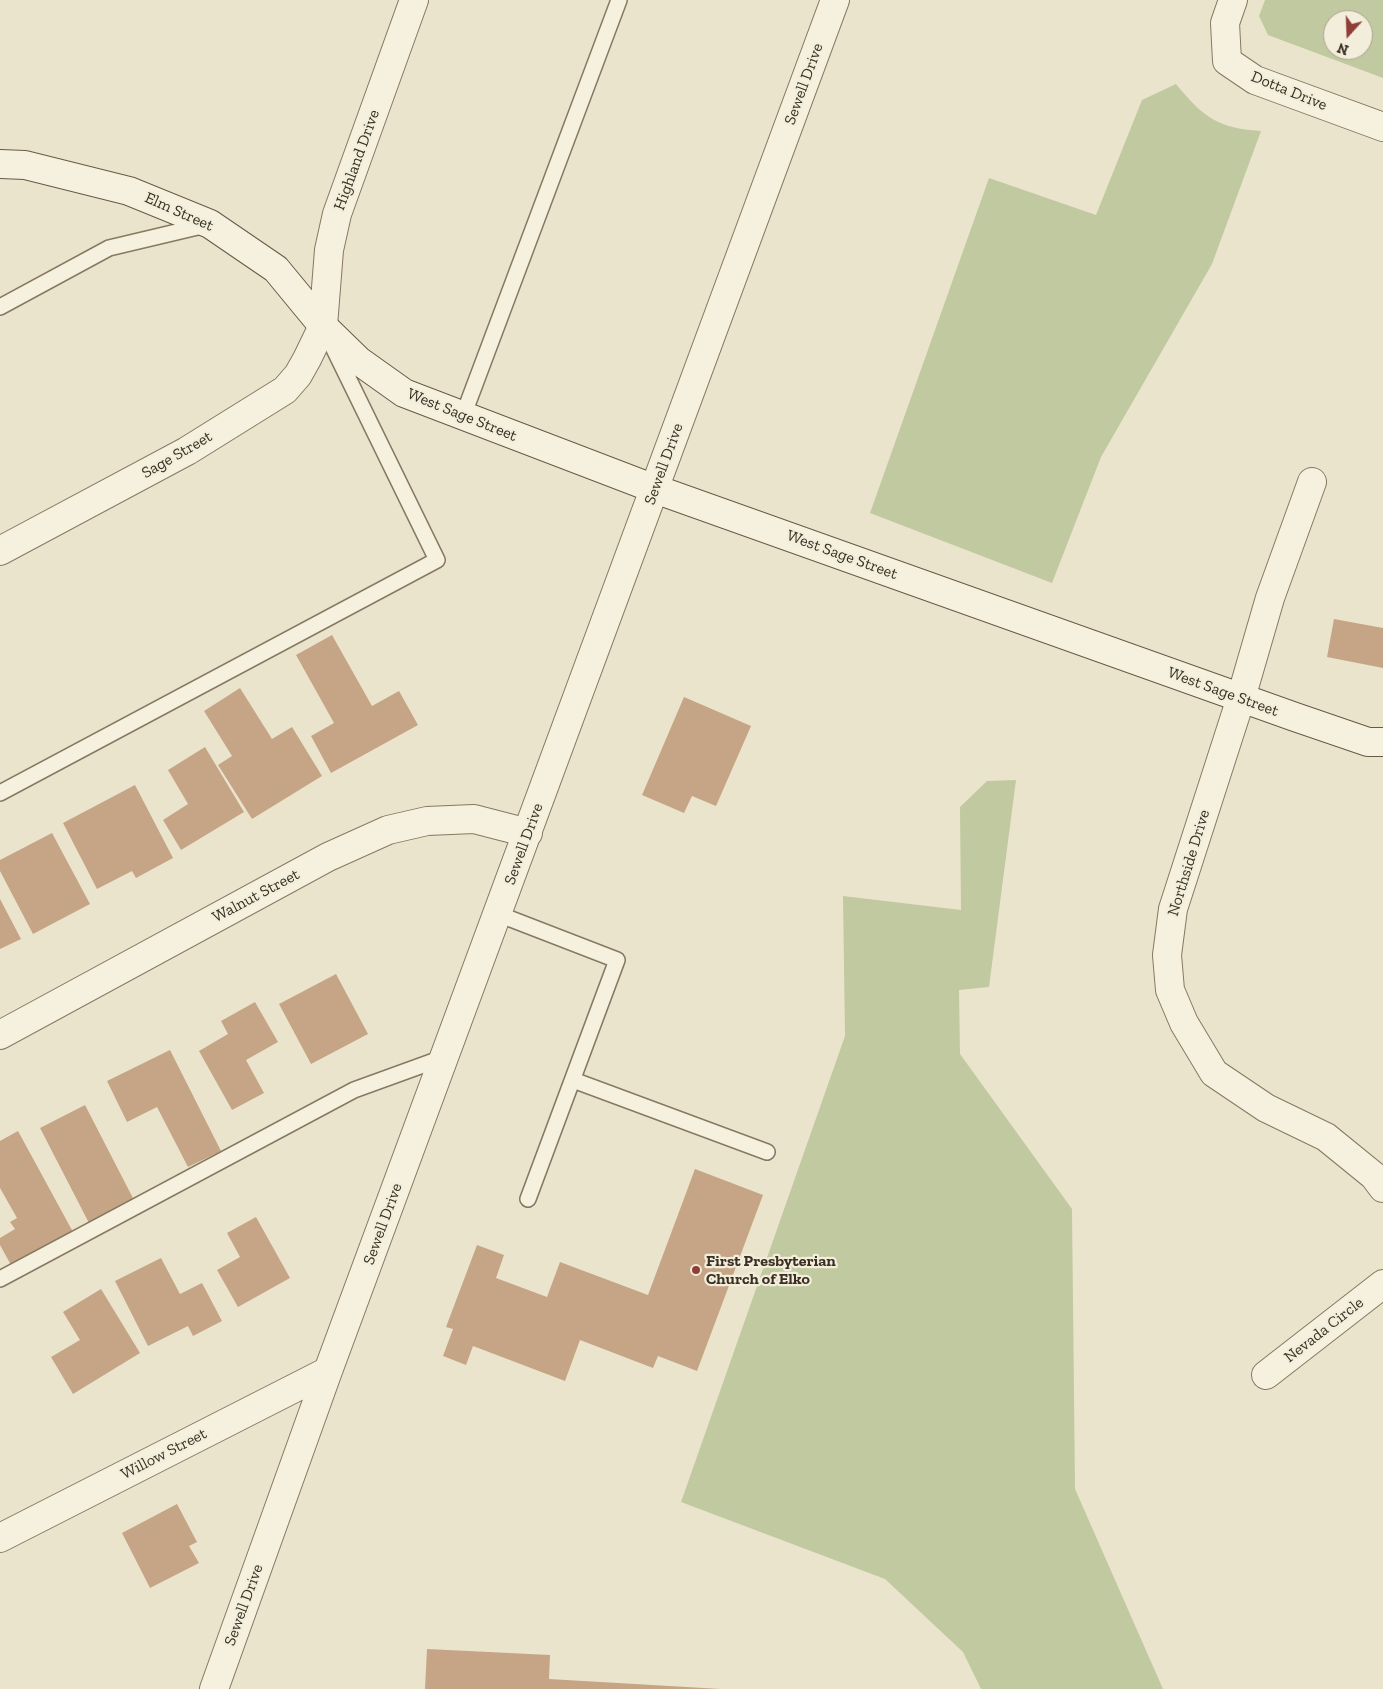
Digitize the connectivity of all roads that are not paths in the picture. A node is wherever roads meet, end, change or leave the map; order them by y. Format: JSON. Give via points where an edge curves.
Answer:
{"nodes":[{"id":1,"x":414,"y":0,"type":"edge"},
{"id":2,"x":619,"y":0,"type":"edge"},
{"id":3,"x":834,"y":0,"type":"edge"},
{"id":4,"x":1233,"y":0,"type":"edge"},
{"id":5,"x":1383,"y":126,"type":"edge"},
{"id":6,"x":0,"y":164,"type":"edge"},
{"id":7,"x":210,"y":224,"type":"junction"},
{"id":8,"x":0,"y":307,"type":"edge"},
{"id":9,"x":322,"y":326,"type":"junction"},
{"id":10,"x":463,"y":416,"type":"junction"},
{"id":11,"x":1312,"y":482,"type":"dead end"},
{"id":12,"x":655,"y":489,"type":"junction"},
{"id":13,"x":0,"y":551,"type":"edge"},
{"id":14,"x":1241,"y":698,"type":"junction"},
{"id":15,"x":1383,"y":742,"type":"edge"},
{"id":16,"x":0,"y":792,"type":"edge"},
{"id":17,"x":528,"y":833,"type":"junction"},
{"id":18,"x":498,"y":914,"type":"junction"},
{"id":19,"x":0,"y":1035,"type":"edge"},
{"id":20,"x":445,"y":1057,"type":"junction"},
{"id":21,"x":572,"y":1080,"type":"junction"},
{"id":22,"x":767,"y":1152,"type":"dead end"},
{"id":23,"x":1383,"y":1188,"type":"edge"},
{"id":24,"x":528,"y":1199,"type":"dead end"},
{"id":25,"x":0,"y":1279,"type":"edge"},
{"id":26,"x":1383,"y":1284,"type":"edge"},
{"id":27,"x":328,"y":1371,"type":"junction"},
{"id":28,"x":1266,"y":1375,"type":"dead end"},
{"id":29,"x":0,"y":1538,"type":"edge"},
{"id":30,"x":214,"y":1689,"type":"edge"}],
"edges":[{"from":1,"to":9,"type":"street","name":"Highland Drive","via":[[337,214],[329,250]]},
{"from":2,"to":10,"type":"lane"},
{"from":3,"to":12,"type":"street","name":"Sewell Drive"},
{"from":4,"to":5,"type":"street","name":"Dotta Drive","via":[[1225,22],[1227,61],[1255,80]]},
{"from":6,"to":7,"type":"street","name":"Elm Street","via":[[25,164],[129,191]]},
{"from":7,"to":8,"type":"lane","via":[[109,248]]},
{"from":7,"to":9,"type":"street","name":"Elm Street","via":[[276,269]]},
{"from":9,"to":10,"type":"street","name":"West Sage Street","via":[[359,361],[404,393]]},
{"from":9,"to":13,"type":"street","name":"Sage Street","via":[[298,376],[285,390],[187,451]]},
{"from":9,"to":16,"type":"lane","via":[[437,560]]},
{"from":10,"to":12,"type":"street","name":"West Sage Street"},
{"from":11,"to":14,"type":"street","name":"Northside Drive","via":[[1270,598]]},
{"from":12,"to":14,"type":"street","name":"West Sage Street"},
{"from":12,"to":17,"type":"street","name":"Sewell Drive"},
{"from":14,"to":15,"type":"street","name":"West Sage Street","via":[[1368,742]]},
{"from":14,"to":23,"type":"street","name":"Northside Drive","via":[[1173,909],[1167,955],[1170,990],[1184,1023],[1214,1073],[1266,1108],[1326,1137],[1374,1176]]},
{"from":17,"to":18,"type":"street","name":"Sewell Drive"},
{"from":17,"to":19,"type":"street","name":"Walnut Street","via":[[474,819],[427,821],[388,830],[328,856]]},
{"from":18,"to":20,"type":"street","name":"Sewell Drive"},
{"from":18,"to":21,"type":"lane","via":[[617,960]]},
{"from":20,"to":25,"type":"lane","via":[[354,1090]]},
{"from":20,"to":27,"type":"street","name":"Sewell Drive"},
{"from":21,"to":22,"type":"lane"},
{"from":21,"to":24,"type":"lane"},
{"from":26,"to":28,"type":"street","name":"Nevada Circle"},
{"from":27,"to":29,"type":"street","name":"Willow Street"},
{"from":27,"to":30,"type":"street","name":"Sewell Drive"}]}
